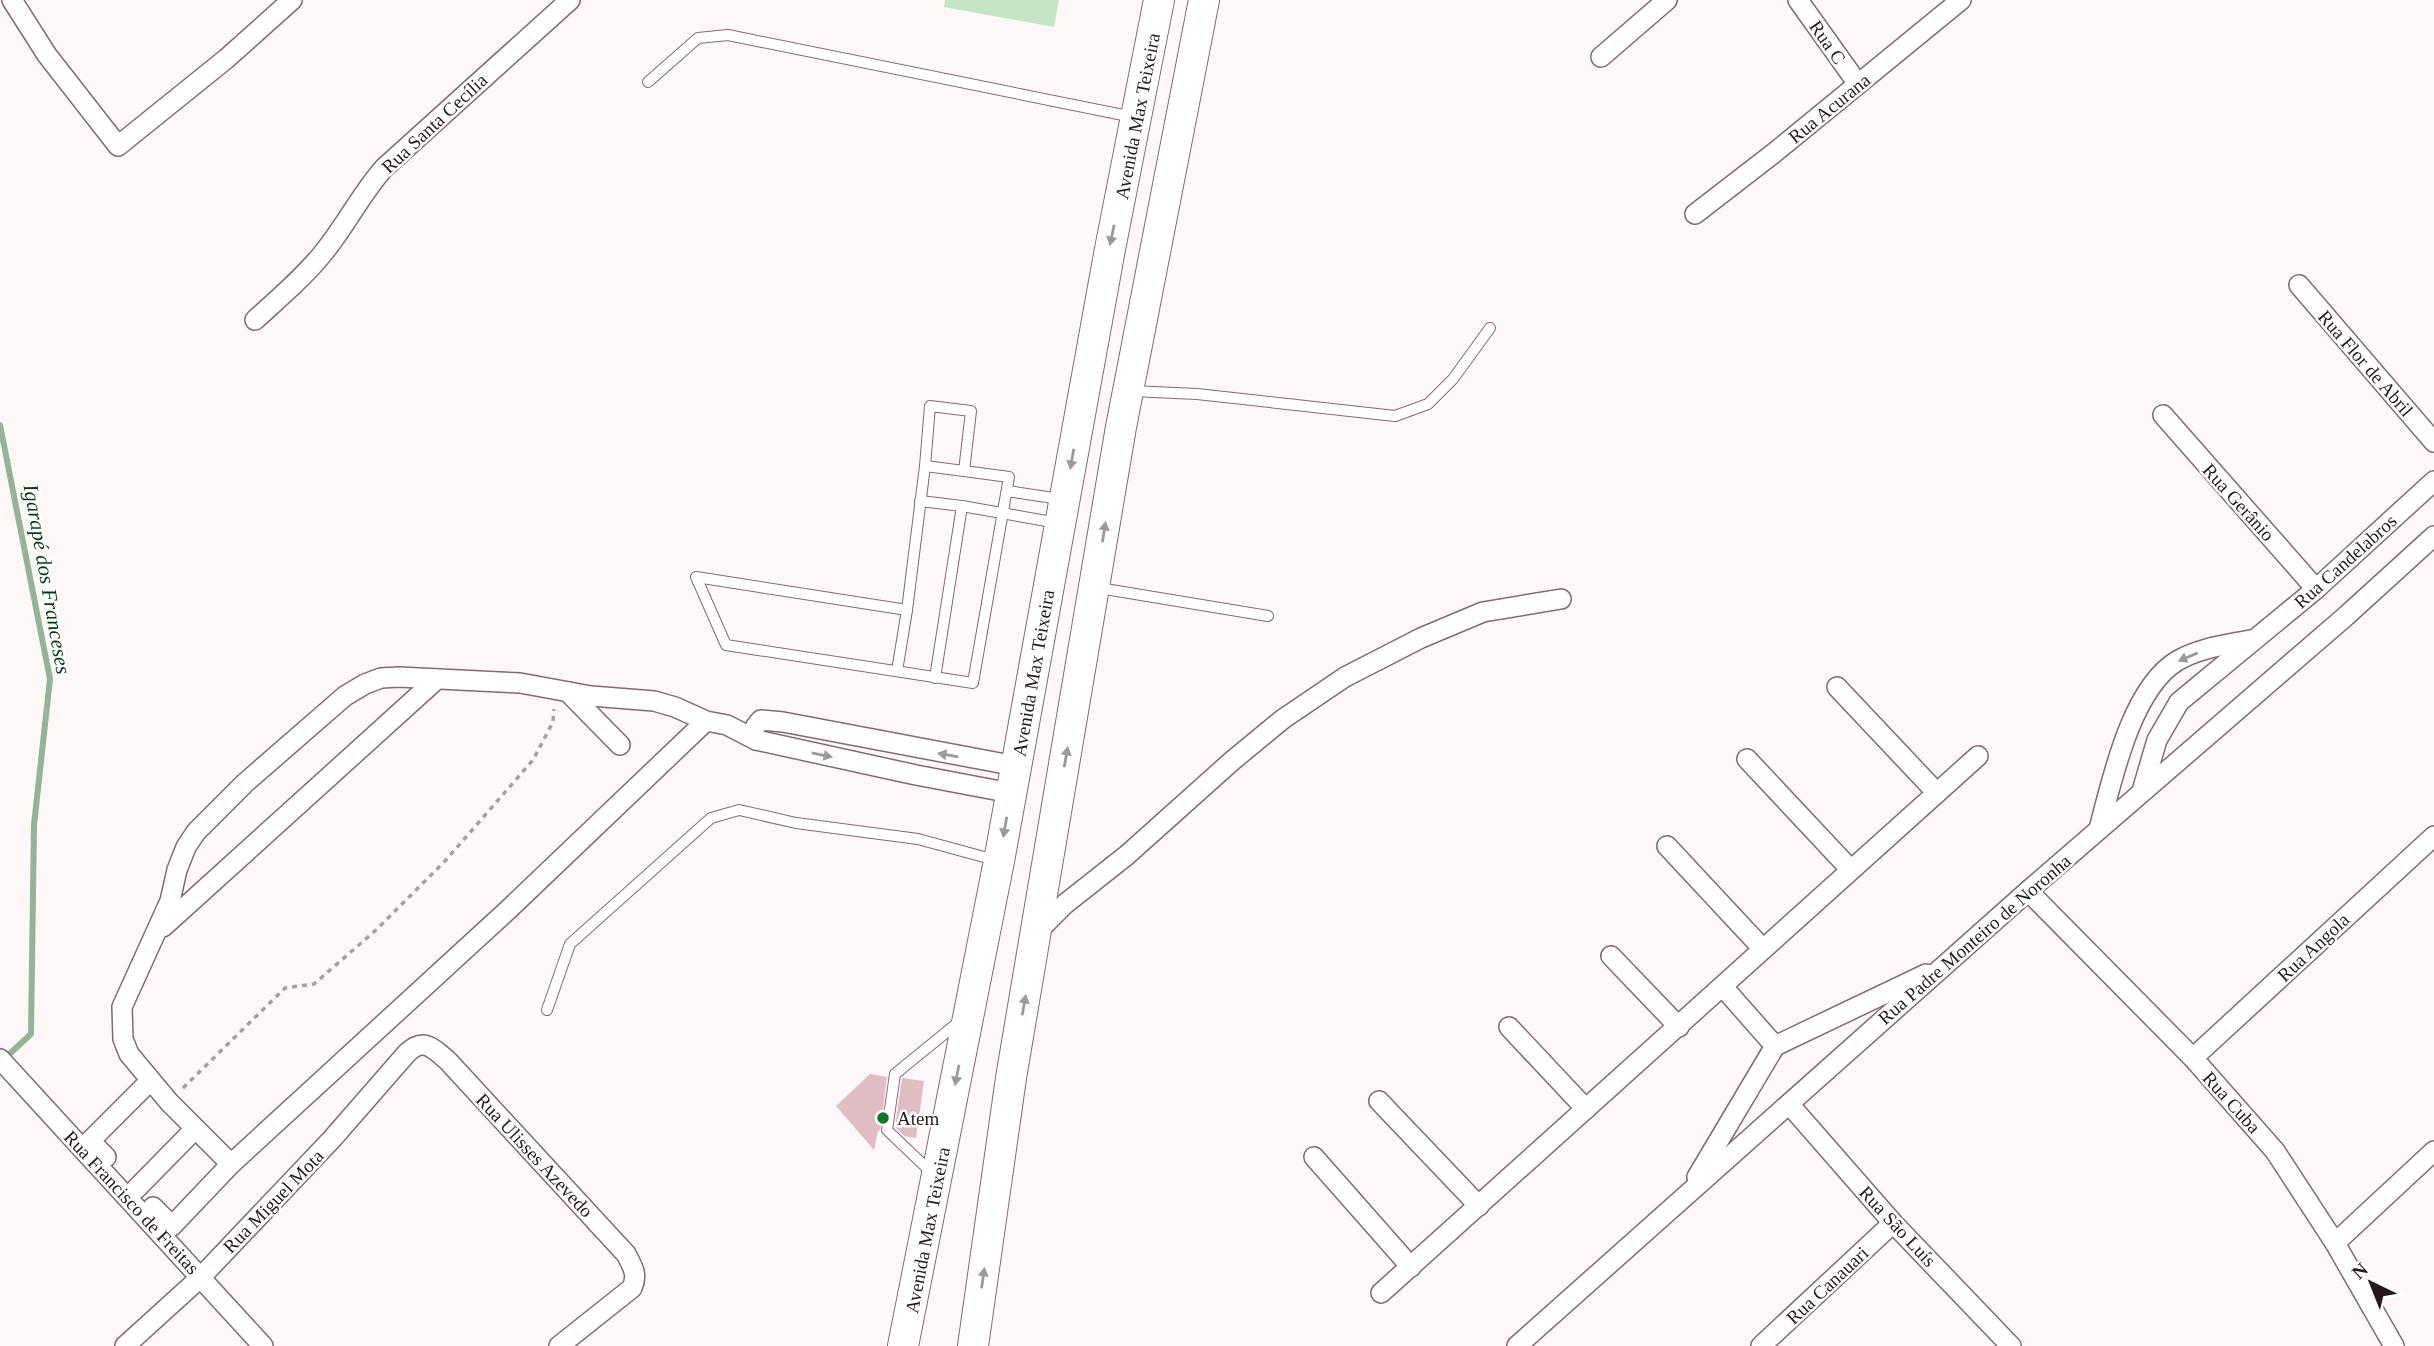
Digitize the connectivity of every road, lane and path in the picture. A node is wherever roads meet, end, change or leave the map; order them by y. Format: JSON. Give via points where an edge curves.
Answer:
{"nodes":[{"id":1,"x":12,"y":0,"type":"edge"},
{"id":2,"x":292,"y":0,"type":"edge"},
{"id":3,"x":570,"y":0,"type":"edge"},
{"id":4,"x":1159,"y":0,"type":"edge"},
{"id":5,"x":1204,"y":0,"type":"edge"},
{"id":6,"x":1667,"y":0,"type":"edge"},
{"id":7,"x":1798,"y":0,"type":"edge"},
{"id":8,"x":1961,"y":0,"type":"edge"},
{"id":9,"x":1601,"y":57,"type":"dead end"},
{"id":10,"x":648,"y":82,"type":"dead end"},
{"id":11,"x":1858,"y":84,"type":"junction"},
{"id":12,"x":1137,"y":118,"type":"junction"},
{"id":13,"x":1695,"y":214,"type":"dead end"},
{"id":14,"x":2299,"y":285,"type":"dead end"},
{"id":15,"x":255,"y":320,"type":"dead end"},
{"id":16,"x":1490,"y":328,"type":"dead end"},
{"id":17,"x":1128,"y":390,"type":"junction"},
{"id":18,"x":2162,"y":415,"type":"dead end"},
{"id":19,"x":2434,"y":442,"type":"edge"},
{"id":20,"x":925,"y":466,"type":"junction"},
{"id":21,"x":964,"y":471,"type":"junction"},
{"id":22,"x":2434,"y":481,"type":"edge"},
{"id":23,"x":1007,"y":491,"type":"junction"},
{"id":24,"x":920,"y":501,"type":"junction"},
{"id":25,"x":962,"y":506,"type":"junction"},
{"id":26,"x":1062,"y":511,"type":"junction"},
{"id":27,"x":1003,"y":513,"type":"junction"},
{"id":28,"x":2434,"y":536,"type":"edge"},
{"id":29,"x":1095,"y":587,"type":"junction"},
{"id":30,"x":2316,"y":589,"type":"junction"},
{"id":31,"x":1561,"y":599,"type":"dead end"},
{"id":32,"x":907,"y":610,"type":"junction"},
{"id":33,"x":1268,"y":616,"type":"dead end"},
{"id":34,"x":2254,"y":640,"type":"junction"},
{"id":35,"x":897,"y":671,"type":"junction"},
{"id":36,"x":935,"y":678,"type":"junction"},
{"id":37,"x":437,"y":679,"type":"junction"},
{"id":38,"x":1837,"y":687,"type":"dead end"},
{"id":39,"x":561,"y":691,"type":"junction"},
{"id":40,"x":761,"y":720,"type":"junction"},
{"id":41,"x":706,"y":721,"type":"junction"},
{"id":42,"x":726,"y":725,"type":"junction"},
{"id":43,"x":756,"y":740,"type":"junction"},
{"id":44,"x":620,"y":745,"type":"dead end"},
{"id":45,"x":1978,"y":756,"type":"dead end"},
{"id":46,"x":1747,"y":759,"type":"dead end"},
{"id":47,"x":1013,"y":779,"type":"junction"},
{"id":48,"x":2142,"y":792,"type":"junction"},
{"id":49,"x":1937,"y":793,"type":"junction"},
{"id":50,"x":2099,"y":829,"type":"junction"},
{"id":51,"x":2434,"y":836,"type":"edge"},
{"id":52,"x":1667,"y":846,"type":"dead end"},
{"id":53,"x":999,"y":860,"type":"junction"},
{"id":54,"x":1851,"y":870,"type":"junction"},
{"id":55,"x":2028,"y":891,"type":"junction"},
{"id":56,"x":157,"y":932,"type":"junction"},
{"id":57,"x":1036,"y":933,"type":"junction"},
{"id":58,"x":1763,"y":949,"type":"junction"},
{"id":59,"x":1611,"y":956,"type":"dead end"},
{"id":60,"x":1945,"y":964,"type":"junction"},
{"id":61,"x":1723,"y":987,"type":"junction"},
{"id":62,"x":547,"y":1010,"type":"dead end"},
{"id":63,"x":970,"y":1012,"type":"junction"},
{"id":64,"x":1509,"y":1027,"type":"dead end"},
{"id":65,"x":1678,"y":1027,"type":"junction"},
{"id":66,"x":1775,"y":1046,"type":"junction"},
{"id":67,"x":2193,"y":1058,"type":"junction"},
{"id":68,"x":0,"y":1059,"type":"edge"},
{"id":69,"x":386,"y":1079,"type":"joint"},
{"id":70,"x":150,"y":1081,"type":"junction"},
{"id":71,"x":1379,"y":1101,"type":"dead end"},
{"id":72,"x":169,"y":1102,"type":"junction"},
{"id":73,"x":1789,"y":1104,"type":"junction"},
{"id":74,"x":1586,"y":1109,"type":"junction"},
{"id":75,"x":195,"y":1129,"type":"junction"},
{"id":76,"x":2434,"y":1151,"type":"edge"},
{"id":77,"x":1314,"y":1157,"type":"dead end"},
{"id":78,"x":231,"y":1164,"type":"junction"},
{"id":79,"x":937,"y":1178,"type":"junction"},
{"id":80,"x":136,"y":1189,"type":"junction"},
{"id":81,"x":1686,"y":1195,"type":"junction"},
{"id":82,"x":1479,"y":1206,"type":"junction"},
{"id":83,"x":1893,"y":1223,"type":"junction"},
{"id":84,"x":2334,"y":1243,"type":"junction"},
{"id":85,"x":1411,"y":1267,"type":"junction"},
{"id":86,"x":201,"y":1277,"type":"junction"},
{"id":87,"x":1381,"y":1293,"type":"dead end"},
{"id":88,"x":2004,"y":1344,"type":"edge"},
{"id":89,"x":125,"y":1346,"type":"edge"},
{"id":90,"x":263,"y":1346,"type":"edge"},
{"id":91,"x":559,"y":1346,"type":"edge"},
{"id":92,"x":903,"y":1346,"type":"edge"},
{"id":93,"x":973,"y":1346,"type":"edge"},
{"id":94,"x":1517,"y":1346,"type":"edge"},
{"id":95,"x":1761,"y":1346,"type":"edge"},
{"id":96,"x":2395,"y":1346,"type":"edge"}],
"edges":[{"from":1,"to":2,"type":"street","via":[[47,55],[118,146]]},
{"from":3,"to":15,"type":"street","name":"Rua Santa Cecília","via":[[384,168],[325,251]]},
{"from":4,"to":12,"type":"main road","name":"Avenida Max Teixeira"},
{"from":5,"to":17,"type":"main road"},
{"from":6,"to":9,"type":"street"},
{"from":7,"to":11,"type":"street","name":"Rua C"},
{"from":8,"to":11,"type":"street","name":"Rua Acurana"},
{"from":10,"to":12,"type":"lane","via":[[698,38],[728,36]]},
{"from":11,"to":13,"type":"street","name":"Rua Acurana"},
{"from":12,"to":26,"type":"main road","name":"Avenida Max Teixeira","one_way":true},
{"from":14,"to":19,"type":"street","name":"Rua Flor de Abril"},
{"from":16,"to":17,"type":"lane","via":[[1453,379],[1428,404],[1395,416]]},
{"from":29,"to":17,"type":"main road","one_way":true},
{"from":18,"to":30,"type":"street","name":"Rua Gerânio"},
{"from":20,"to":21,"type":"lane"},
{"from":20,"to":21,"type":"lane","via":[[930,406],[971,411]]},
{"from":20,"to":24,"type":"lane"},
{"from":21,"to":23,"type":"lane","via":[[1009,477]]},
{"from":22,"to":30,"type":"street","name":"Rua Candelabros"},
{"from":23,"to":26,"type":"lane"},
{"from":23,"to":27,"type":"lane"},
{"from":24,"to":25,"type":"lane"},
{"from":24,"to":32,"type":"lane"},
{"from":25,"to":27,"type":"lane"},
{"from":25,"to":36,"type":"lane"},
{"from":26,"to":27,"type":"lane"},
{"from":26,"to":47,"type":"main road","name":"Avenida Max Teixeira"},
{"from":27,"to":36,"type":"lane","via":[[973,683]]},
{"from":28,"to":48,"type":"street","name":"Rua Padre Monteiro de Noronha"},
{"from":29,"to":33,"type":"lane"},
{"from":57,"to":29,"type":"main road","one_way":true},
{"from":30,"to":34,"type":"street","name":"Rua Candelabros"},
{"from":31,"to":57,"type":"street","via":[[1473,616],[1334,683],[1232,761]]},
{"from":32,"to":35,"type":"lane"},
{"from":32,"to":35,"type":"lane","via":[[696,578],[726,645]]},
{"from":34,"to":48,"type":"street","name":"Rua Candelabros","via":[[2179,702],[2157,740]]},
{"from":34,"to":50,"type":"street","name":"Rua Candelabros","one_way":true,"via":[[2193,653],[2157,679],[2127,733]]},
{"from":35,"to":36,"type":"lane"},
{"from":37,"to":39,"type":"street","via":[[520,683]]},
{"from":37,"to":56,"type":"street"},
{"from":37,"to":56,"type":"street","via":[[390,677],[365,684],[273,757],[214,812],[186,847]]},
{"from":38,"to":49,"type":"street"},
{"from":39,"to":41,"type":"street","via":[[654,701]]},
{"from":39,"to":44,"type":"street"},
{"from":39,"to":72,"type":"path","via":[[554,722],[533,760],[446,860],[314,984],[285,988]]},
{"from":40,"to":42,"type":"street"},
{"from":40,"to":43,"type":"street","via":[[753,733]]},
{"from":47,"to":40,"type":"street","one_way":true,"via":[[915,749]]},
{"from":41,"to":42,"type":"street"},
{"from":41,"to":78,"type":"street"},
{"from":42,"to":43,"type":"street"},
{"from":43,"to":47,"type":"street","one_way":true,"via":[[916,775]]},
{"from":45,"to":49,"type":"street"},
{"from":46,"to":54,"type":"street"},
{"from":47,"to":53,"type":"main road","name":"Avenida Max Teixeira","one_way":true},
{"from":48,"to":50,"type":"street","name":"Rua Padre Monteiro de Noronha"},
{"from":49,"to":54,"type":"street"},
{"from":50,"to":55,"type":"street","name":"Rua Padre Monteiro de Noronha"},
{"from":51,"to":67,"type":"street","name":"Rua Angola"},
{"from":52,"to":58,"type":"street"},
{"from":53,"to":62,"type":"lane","via":[[918,839],[796,823],[738,810],[711,818],[570,944]]},
{"from":53,"to":63,"type":"main road","name":"Avenida Max Teixeira"},
{"from":54,"to":58,"type":"street"},
{"from":55,"to":60,"type":"street","name":"Rua Padre Monteiro de Noronha"},
{"from":55,"to":67,"type":"street","name":"Rua Cuba"},
{"from":56,"to":70,"type":"street","via":[[122,1007],[121,1024],[122,1039]]},
{"from":93,"to":57,"type":"main road","one_way":true},
{"from":58,"to":61,"type":"street"},
{"from":59,"to":65,"type":"street"},
{"from":60,"to":66,"type":"street"},
{"from":60,"to":73,"type":"street","name":"Rua Padre Monteiro de Noronha"},
{"from":61,"to":65,"type":"street"},
{"from":61,"to":66,"type":"street"},
{"from":63,"to":79,"type":"main road","name":"Avenida Max Teixeira","one_way":true},
{"from":63,"to":79,"type":"lane","via":[[895,1074],[887,1129]]},
{"from":64,"to":74,"type":"street"},
{"from":65,"to":74,"type":"street"},
{"from":66,"to":81,"type":"street"},
{"from":67,"to":84,"type":"street","name":"Rua Cuba","via":[[2275,1151]]},
{"from":68,"to":86,"type":"street","name":"Rua Francisco de Freitas"},
{"from":69,"to":86,"type":"street","name":"Rua Miguel Mota"},
{"from":69,"to":91,"type":"street","name":"Rua Ulisses Azevedo","via":[[415,1046],[431,1047],[626,1254],[636,1279],[632,1288]]},
{"from":70,"to":72,"type":"street"},
{"from":70,"to":80,"type":"street","via":[[90,1141]]},
{"from":71,"to":82,"type":"street"},
{"from":72,"to":75,"type":"street"},
{"from":73,"to":81,"type":"street","name":"Rua Padre Monteiro de Noronha"},
{"from":73,"to":83,"type":"street","name":"Rua São Luís"},
{"from":74,"to":82,"type":"street"},
{"from":75,"to":78,"type":"street"},
{"from":75,"to":80,"type":"street"},
{"from":76,"to":84,"type":"street"},
{"from":77,"to":85,"type":"street"},
{"from":78,"to":80,"type":"street","via":[[172,1226]]},
{"from":79,"to":92,"type":"main road","name":"Avenida Max Teixeira"},
{"from":81,"to":94,"type":"street","name":"Rua Padre Monteiro de Noronha"},
{"from":82,"to":85,"type":"street"},
{"from":83,"to":88,"type":"street","name":"Rua São Luís"},
{"from":83,"to":95,"type":"street","name":"Rua Canauari"},
{"from":84,"to":96,"type":"street","name":"Rua Cuba"},
{"from":85,"to":87,"type":"street"},
{"from":86,"to":89,"type":"street","name":"Rua Miguel Mota"},
{"from":86,"to":90,"type":"street","name":"Rua Francisco de Freitas"}]}
